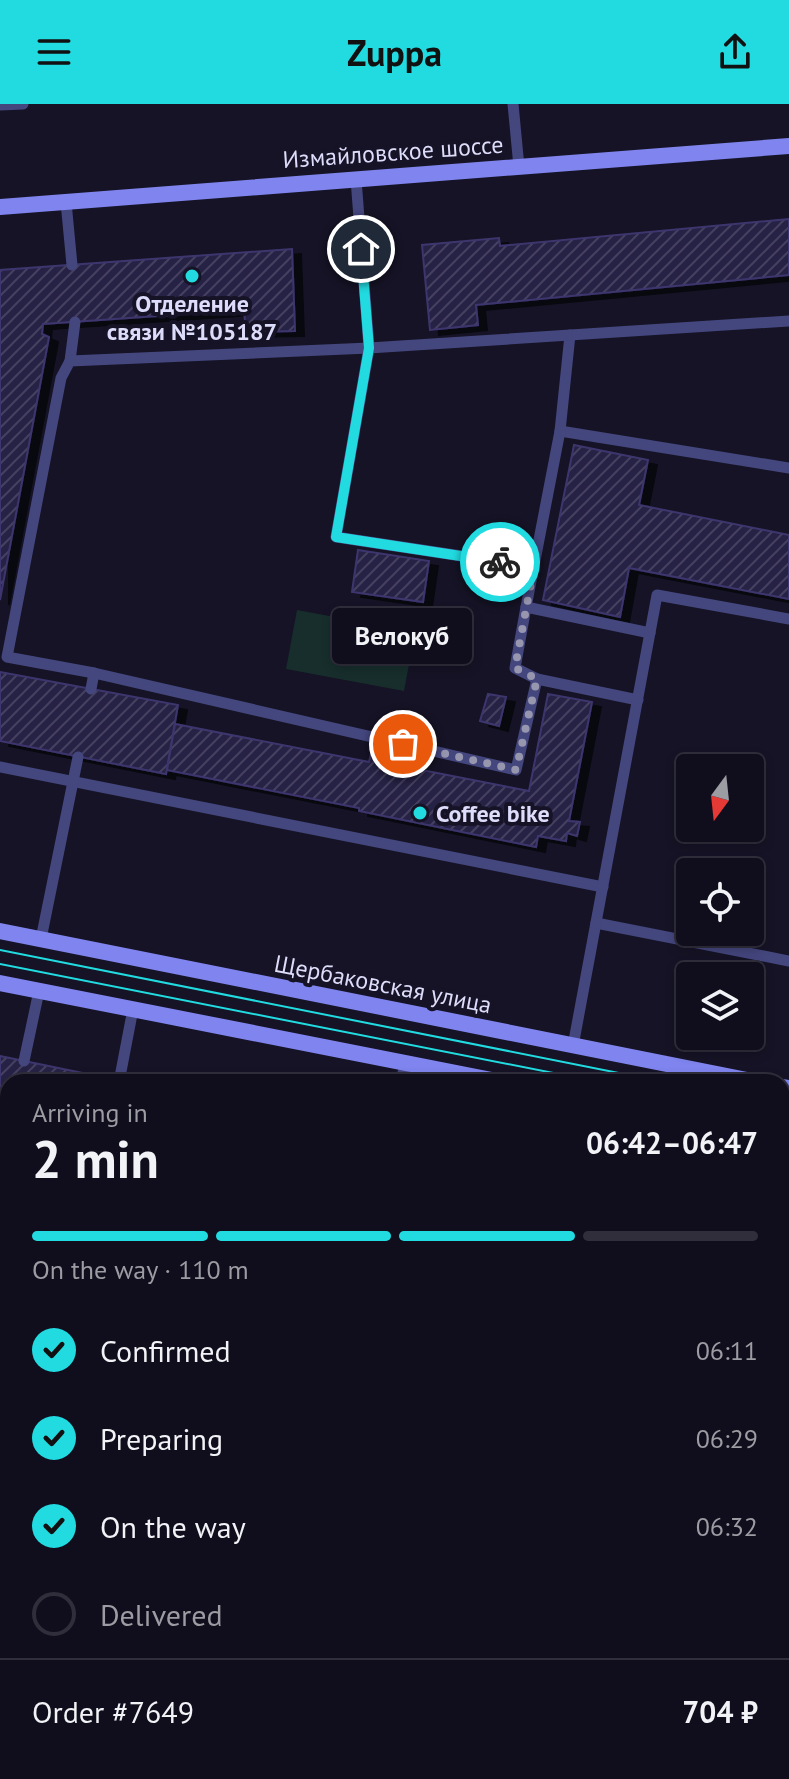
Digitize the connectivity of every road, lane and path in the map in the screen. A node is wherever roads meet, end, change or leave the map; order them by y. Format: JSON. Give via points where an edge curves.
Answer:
{"nodes":[{"id":1,"x":23,"y":104,"type":"edge"},
{"id":2,"x":513,"y":104,"type":"edge"},
{"id":3,"x":0,"y":105,"type":"edge"},
{"id":4,"x":789,"y":146,"type":"edge"},
{"id":5,"x":519,"y":167,"type":"junction"},
{"id":6,"x":356,"y":179,"type":"junction"},
{"id":7,"x":66,"y":202,"type":"junction"},
{"id":8,"x":0,"y":207,"type":"edge"},
{"id":9,"x":72,"y":265,"type":"dead end"},
{"id":10,"x":789,"y":321,"type":"edge"},
{"id":11,"x":75,"y":322,"type":"dead end"},
{"id":12,"x":570,"y":335,"type":"junction"},
{"id":13,"x":369,"y":348,"type":"junction"},
{"id":14,"x":70,"y":361,"type":"junction"},
{"id":15,"x":560,"y":431,"type":"junction"},
{"id":16,"x":789,"y":468,"type":"edge"},
{"id":17,"x":534,"y":567,"type":"junction"},
{"id":18,"x":526,"y":607,"type":"junction"},
{"id":19,"x":789,"y":619,"type":"edge"},
{"id":20,"x":650,"y":633,"type":"junction"},
{"id":21,"x":94,"y":673,"type":"junction"},
{"id":22,"x":537,"y":679,"type":"junction"},
{"id":23,"x":91,"y":689,"type":"dead end"},
{"id":24,"x":638,"y":700,"type":"junction"},
{"id":25,"x":78,"y":757,"type":"dead end"},
{"id":26,"x":0,"y":767,"type":"edge"},
{"id":27,"x":73,"y":781,"type":"junction"},
{"id":28,"x":603,"y":887,"type":"junction"},
{"id":29,"x":596,"y":923,"type":"junction"},
{"id":30,"x":0,"y":931,"type":"edge"},
{"id":31,"x":41,"y":939,"type":"junction"},
{"id":32,"x":789,"y":961,"type":"edge"},
{"id":33,"x":0,"y":983,"type":"edge"},
{"id":34,"x":39,"y":991,"type":"junction"},
{"id":35,"x":133,"y":1009,"type":"junction"},
{"id":36,"x":573,"y":1046,"type":"junction"},
{"id":37,"x":24,"y":1061,"type":"dead end"},
{"id":38,"x":405,"y":1064,"type":"junction"},
{"id":39,"x":121,"y":1074,"type":"edge"},
{"id":40,"x":403,"y":1074,"type":"edge"},
{"id":41,"x":459,"y":1074,"type":"edge"},
{"id":42,"x":706,"y":1074,"type":"edge"}],
"edges":[{"from":1,"to":3,"type":"lane"},
{"from":2,"to":5,"type":"lane"},
{"from":4,"to":5,"type":"main road","name":"Измайловское шоссе"},
{"from":5,"to":6,"type":"main road","name":"Измайловское шоссе"},
{"from":6,"to":7,"type":"main road","name":"Измайловское шоссе"},
{"from":6,"to":13,"type":"lane"},
{"from":7,"to":8,"type":"main road","name":"Измайловское шоссе"},
{"from":7,"to":9,"type":"lane"},
{"from":10,"to":12,"type":"lane"},
{"from":11,"to":14,"type":"lane"},
{"from":12,"to":13,"type":"lane"},
{"from":12,"to":15,"type":"lane"},
{"from":13,"to":14,"type":"lane"},
{"from":13,"to":17,"type":"lane","via":[[336,537]]},
{"from":14,"to":21,"type":"lane","via":[[61,378],[7,657]]},
{"from":15,"to":16,"type":"lane"},
{"from":15,"to":17,"type":"lane"},
{"from":17,"to":18,"type":"lane"},
{"from":18,"to":20,"type":"lane"},
{"from":18,"to":22,"type":"lane","via":[[515,668]]},
{"from":19,"to":20,"type":"lane","via":[[657,595]]},
{"from":20,"to":24,"type":"lane"},
{"from":21,"to":22,"type":"lane","via":[[516,770]]},
{"from":21,"to":23,"type":"lane"},
{"from":22,"to":24,"type":"lane"},
{"from":24,"to":28,"type":"lane"},
{"from":25,"to":27,"type":"lane"},
{"from":26,"to":27,"type":"lane"},
{"from":27,"to":28,"type":"lane"},
{"from":27,"to":31,"type":"lane"},
{"from":28,"to":29,"type":"lane"},
{"from":29,"to":32,"type":"lane"},
{"from":29,"to":36,"type":"lane"},
{"from":30,"to":31,"type":"main road","name":"Щербаковская улица"},
{"from":31,"to":36,"type":"main road","name":"Щербаковская улица"},
{"from":33,"to":34,"type":"main road"},
{"from":34,"to":35,"type":"main road"},
{"from":34,"to":37,"type":"lane"},
{"from":35,"to":38,"type":"main road"},
{"from":35,"to":39,"type":"lane"},
{"from":36,"to":42,"type":"main road","name":"Щербаковская улица"},
{"from":38,"to":40,"type":"lane"},
{"from":38,"to":41,"type":"main road"}]}
